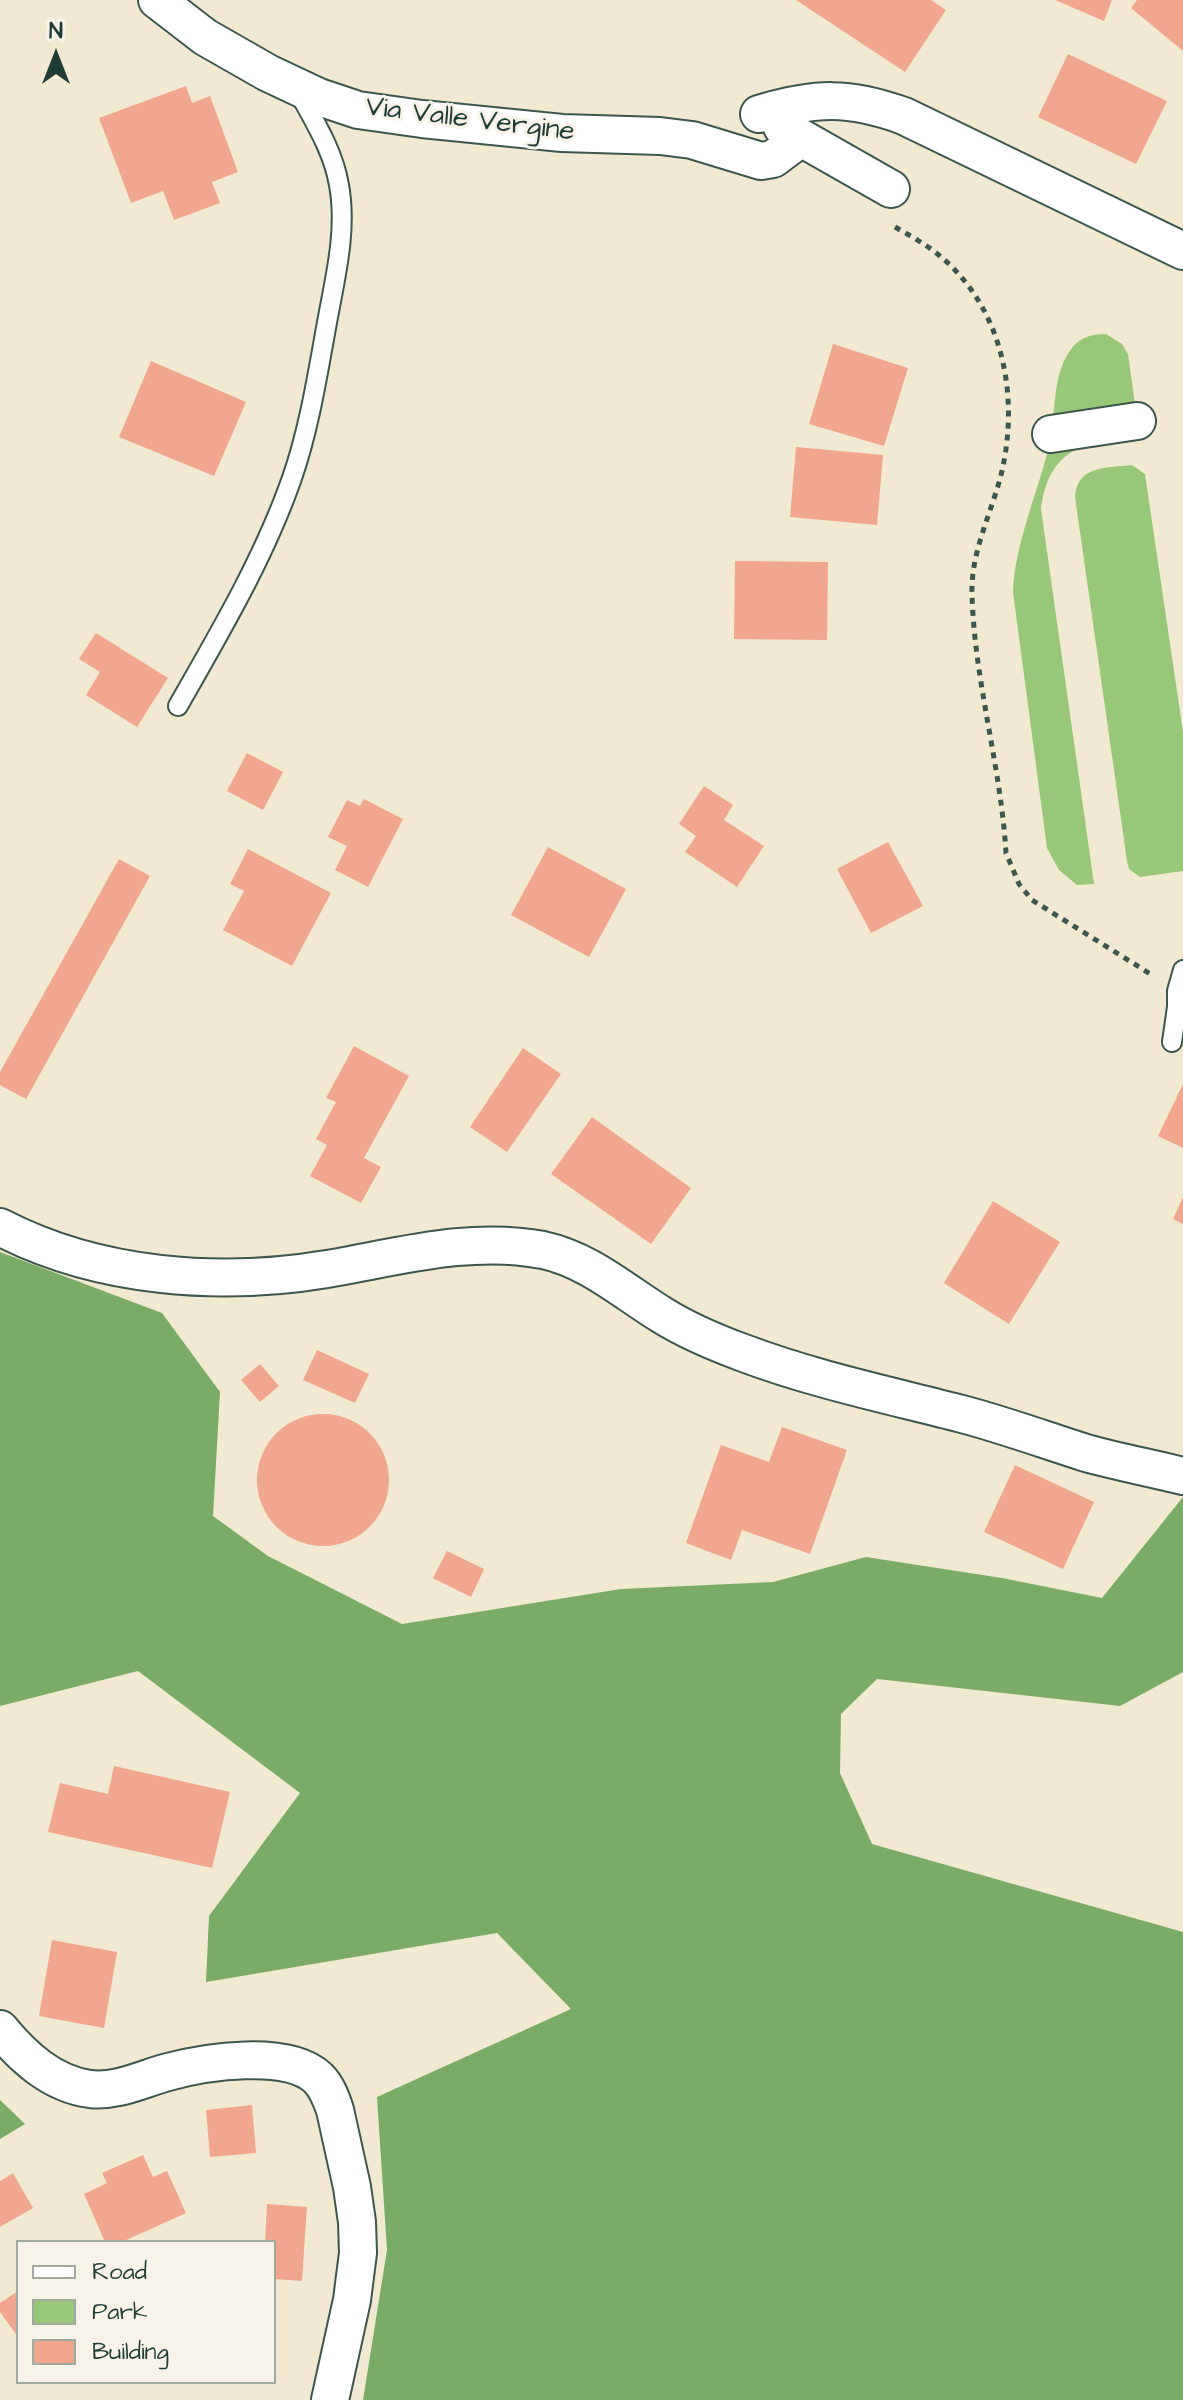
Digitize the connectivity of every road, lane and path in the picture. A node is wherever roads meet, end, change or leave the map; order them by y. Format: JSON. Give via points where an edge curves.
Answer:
{"nodes":[{"id":1,"x":157,"y":0,"type":"edge"},
{"id":2,"x":296,"y":88,"type":"junction"},
{"id":3,"x":801,"y":138,"type":"junction"},
{"id":4,"x":889,"y":205,"type":"joint"},
{"id":5,"x":1183,"y":251,"type":"edge"},
{"id":6,"x":1137,"y":421,"type":"dead end"},
{"id":7,"x":1051,"y":434,"type":"dead end"},
{"id":8,"x":178,"y":706,"type":"dead end"},
{"id":9,"x":1181,"y":977,"type":"edge"},
{"id":10,"x":1180,"y":1007,"type":"edge"},
{"id":11,"x":1172,"y":1042,"type":"dead end"},
{"id":12,"x":0,"y":1227,"type":"edge"},
{"id":13,"x":1183,"y":1476,"type":"edge"},
{"id":14,"x":0,"y":2029,"type":"edge"},
{"id":15,"x":330,"y":2400,"type":"edge"}],
"edges":[{"from":1,"to":2,"type":"street","name":"Via Valle Vergine","via":[[205,37]]},
{"from":2,"to":3,"type":"street","name":"Via Valle Vergine","via":[[385,114],[562,133],[660,136],[761,161],[773,159]]},
{"from":2,"to":8,"type":"lane","via":[[334,162],[341,199],[340,252],[316,384],[293,474],[268,540]]},
{"from":3,"to":4,"type":"street"},
{"from":3,"to":5,"type":"street","via":[[759,114],[804,102],[857,101],[878,107]]},
{"from":4,"to":9,"type":"path","via":[[956,272],[989,320],[1005,370],[1007,448],[977,552],[972,590],[1011,870],[1032,900],[1050,913],[1149,974]]},
{"from":6,"to":7,"type":"street"},
{"from":9,"to":10,"type":"lane"},
{"from":10,"to":11,"type":"lane"},
{"from":12,"to":13,"type":"street","via":[[88,1260],[217,1277],[299,1274],[467,1246],[543,1251],[592,1269],[665,1317],[767,1361]]},
{"from":14,"to":15,"type":"street","via":[[50,2075],[92,2089],[233,2061],[292,2065],[318,2078],[335,2110],[358,2237],[352,2300]]}]}
